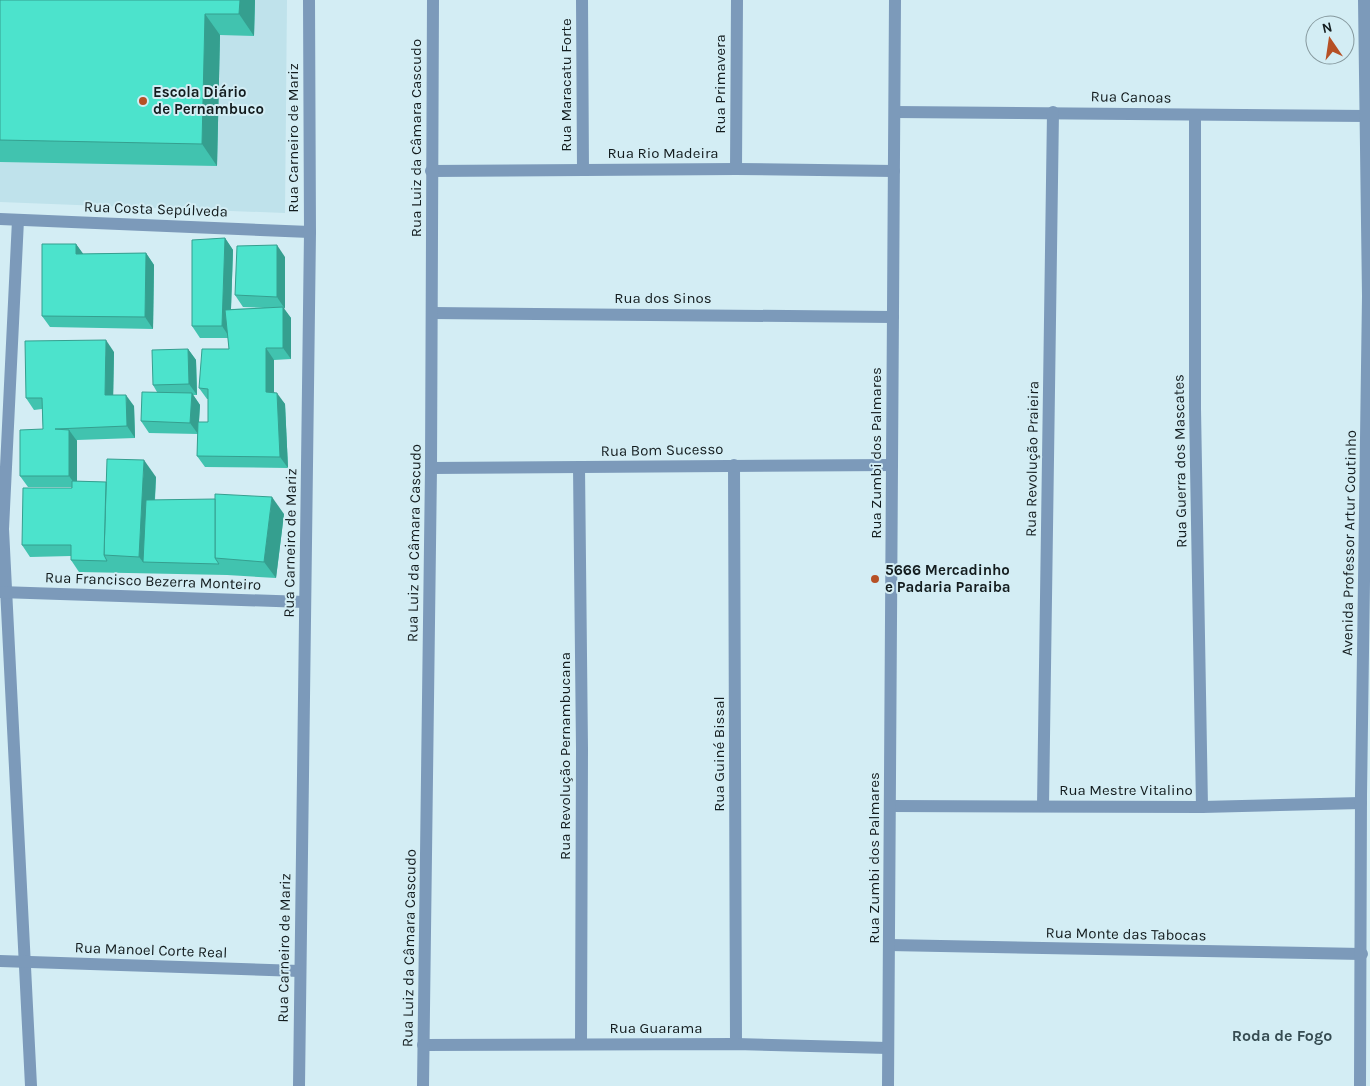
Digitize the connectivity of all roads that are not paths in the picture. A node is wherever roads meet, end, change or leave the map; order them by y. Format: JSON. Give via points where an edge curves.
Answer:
{"nodes":[{"id":1,"x":309,"y":0,"type":"edge"},
{"id":2,"x":433,"y":0,"type":"edge"},
{"id":3,"x":582,"y":0,"type":"edge"},
{"id":4,"x":737,"y":0,"type":"edge"},
{"id":5,"x":896,"y":0,"type":"edge"},
{"id":6,"x":1364,"y":0,"type":"edge"},
{"id":7,"x":895,"y":112,"type":"junction"},
{"id":8,"x":1053,"y":112,"type":"junction"},
{"id":9,"x":1195,"y":115,"type":"junction"},
{"id":10,"x":1367,"y":116,"type":"junction"},
{"id":11,"x":736,"y":169,"type":"junction"},
{"id":12,"x":583,"y":170,"type":"junction"},
{"id":13,"x":431,"y":171,"type":"junction"},
{"id":14,"x":894,"y":171,"type":"junction"},
{"id":15,"x":0,"y":219,"type":"edge"},
{"id":16,"x":18,"y":220,"type":"junction"},
{"id":17,"x":310,"y":232,"type":"junction"},
{"id":18,"x":432,"y":313,"type":"junction"},
{"id":19,"x":893,"y":316,"type":"junction"},
{"id":20,"x":734,"y":465,"type":"junction"},
{"id":21,"x":892,"y":465,"type":"junction"},
{"id":22,"x":579,"y":467,"type":"junction"},
{"id":23,"x":432,"y":468,"type":"junction"},
{"id":24,"x":3,"y":592,"type":"edge"},
{"id":25,"x":305,"y":602,"type":"junction"},
{"id":26,"x":1361,"y":803,"type":"junction"},
{"id":27,"x":890,"y":806,"type":"junction"},
{"id":28,"x":1043,"y":806,"type":"junction"},
{"id":29,"x":1202,"y":807,"type":"junction"},
{"id":30,"x":889,"y":945,"type":"junction"},
{"id":31,"x":1362,"y":954,"type":"junction"},
{"id":32,"x":0,"y":961,"type":"edge"},
{"id":33,"x":25,"y":961,"type":"junction"},
{"id":34,"x":300,"y":971,"type":"junction"},
{"id":35,"x":581,"y":1044,"type":"junction"},
{"id":36,"x":736,"y":1044,"type":"junction"},
{"id":37,"x":423,"y":1045,"type":"junction"},
{"id":38,"x":888,"y":1048,"type":"junction"},
{"id":39,"x":31,"y":1086,"type":"edge"},
{"id":40,"x":299,"y":1086,"type":"edge"},
{"id":41,"x":423,"y":1086,"type":"edge"},
{"id":42,"x":888,"y":1086,"type":"edge"},
{"id":43,"x":1360,"y":1086,"type":"edge"}],
"edges":[{"from":1,"to":17,"type":"street","name":"Rua Carneiro de Mariz"},
{"from":2,"to":13,"type":"street","name":"Rua Luiz da Câmara Cascudo"},
{"from":3,"to":12,"type":"street","name":"Rua Maracatu Forte"},
{"from":4,"to":11,"type":"street","name":"Rua Primavera"},
{"from":5,"to":7,"type":"street","name":"Rua Zumbi dos Palmares"},
{"from":6,"to":10,"type":"street","name":"Avenida Professor Artur Coutinho"},
{"from":7,"to":8,"type":"street","name":"Rua Canoas"},
{"from":7,"to":14,"type":"street","name":"Rua Zumbi dos Palmares"},
{"from":8,"to":9,"type":"street","name":"Rua Canoas"},
{"from":8,"to":28,"type":"street","name":"Rua Revolução Praieira"},
{"from":9,"to":10,"type":"street","name":"Rua Canoas"},
{"from":9,"to":29,"type":"street","name":"Rua Guerra dos Mascates","via":[[1195,409]]},
{"from":10,"to":26,"type":"street","name":"Avenida Professor Artur Coutinho","via":[[1367,445]]},
{"from":11,"to":12,"type":"street","name":"Rua Rio Madeira"},
{"from":11,"to":14,"type":"street","name":"Rua Rio Madeira"},
{"from":12,"to":13,"type":"street","name":"Rua Rio Madeira"},
{"from":13,"to":18,"type":"street","name":"Rua Luiz da Câmara Cascudo"},
{"from":14,"to":19,"type":"street","name":"Rua Zumbi dos Palmares"},
{"from":15,"to":16,"type":"street","name":"Rua Costa Sepúlveda"},
{"from":16,"to":17,"type":"street","name":"Rua Costa Sepúlveda"},
{"from":16,"to":24,"type":"street","via":[[3,529]]},
{"from":17,"to":25,"type":"street","name":"Rua Carneiro de Mariz"},
{"from":18,"to":19,"type":"street","name":"Rua dos Sinos"},
{"from":18,"to":23,"type":"street","name":"Rua Luiz da Câmara Cascudo"},
{"from":19,"to":21,"type":"street","name":"Rua Zumbi dos Palmares"},
{"from":20,"to":21,"type":"street","name":"Rua Bom Sucesso"},
{"from":20,"to":22,"type":"street","name":"Rua Bom Sucesso"},
{"from":20,"to":36,"type":"street","name":"Rua Guiné Bissal"},
{"from":21,"to":27,"type":"street","name":"Rua Zumbi dos Palmares"},
{"from":22,"to":23,"type":"street","name":"Rua Bom Sucesso"},
{"from":22,"to":35,"type":"street","name":"Rua Revolução Pernambucana"},
{"from":23,"to":37,"type":"street","name":"Rua Luiz da Câmara Cascudo"},
{"from":24,"to":25,"type":"street","name":"Rua Francisco Bezerra Monteiro"},
{"from":24,"to":33,"type":"street"},
{"from":25,"to":34,"type":"street","name":"Rua Carneiro de Mariz"},
{"from":26,"to":29,"type":"street","name":"Rua Mestre Vitalino"},
{"from":26,"to":31,"type":"street","name":"Avenida Professor Artur Coutinho"},
{"from":27,"to":28,"type":"street","name":"Rua Mestre Vitalino"},
{"from":27,"to":30,"type":"street","name":"Rua Zumbi dos Palmares"},
{"from":28,"to":29,"type":"street","name":"Rua Mestre Vitalino"},
{"from":30,"to":31,"type":"street","name":"Rua Monte das Tabocas"},
{"from":30,"to":38,"type":"street","name":"Rua Zumbi dos Palmares"},
{"from":31,"to":43,"type":"street","name":"Avenida Professor Artur Coutinho"},
{"from":32,"to":33,"type":"street","name":"Rua Manoel Corte Real"},
{"from":33,"to":34,"type":"street","name":"Rua Manoel Corte Real"},
{"from":33,"to":39,"type":"street"},
{"from":34,"to":40,"type":"street","name":"Rua Carneiro de Mariz"},
{"from":35,"to":36,"type":"street","name":"Rua Guarama"},
{"from":35,"to":37,"type":"street","name":"Rua Guarama"},
{"from":36,"to":38,"type":"street","name":"Rua Guarama"},
{"from":37,"to":41,"type":"street","name":"Rua Luiz da Câmara Cascudo"},
{"from":38,"to":42,"type":"street","name":"Rua Zumbi dos Palmares"}]}
